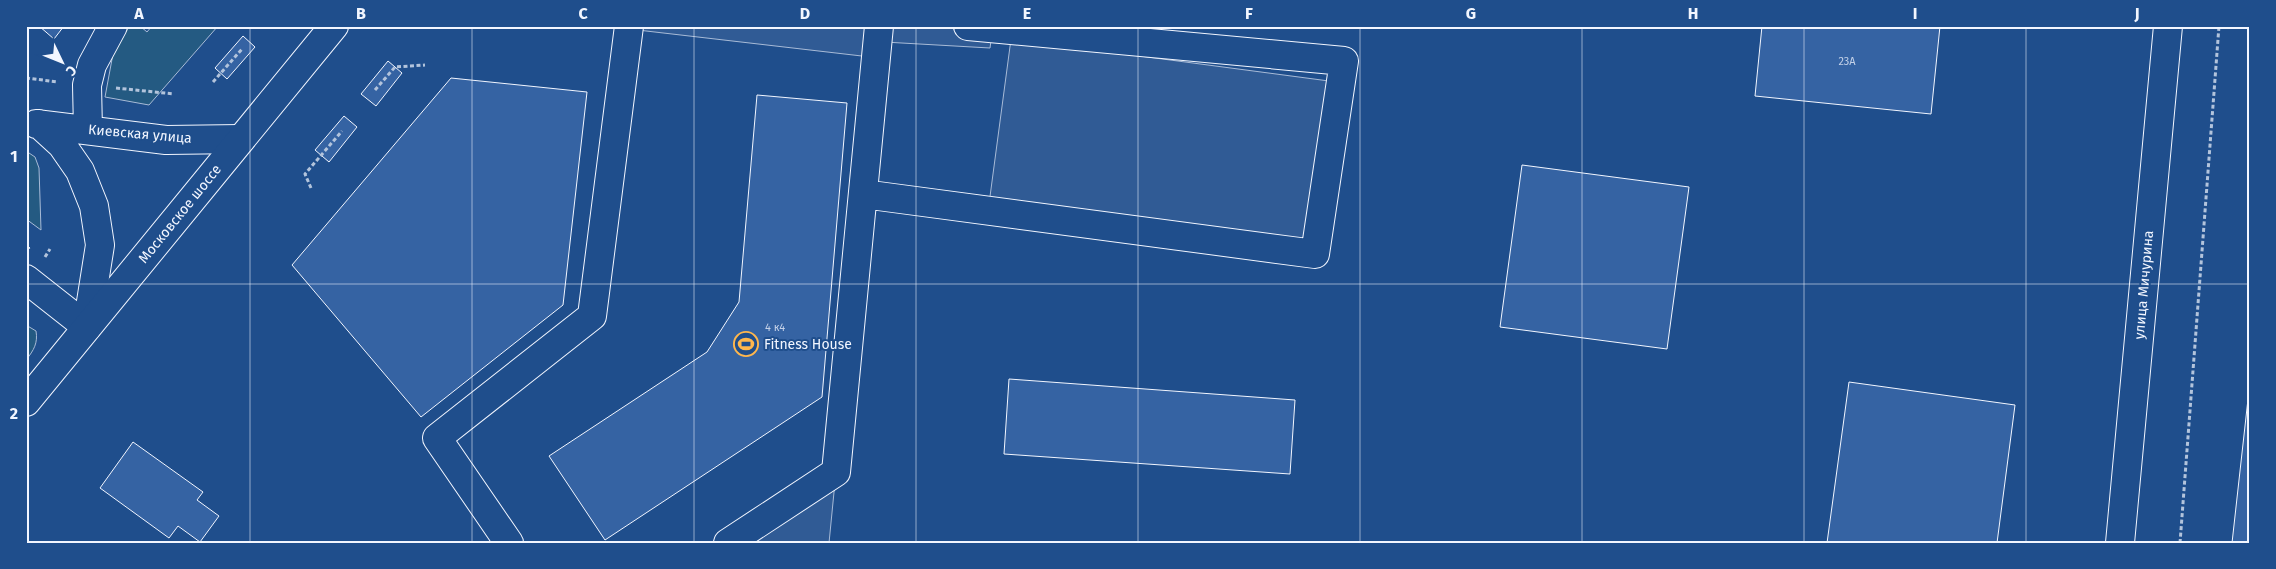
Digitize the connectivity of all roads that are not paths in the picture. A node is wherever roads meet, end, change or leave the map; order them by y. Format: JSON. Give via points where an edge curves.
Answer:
{"nodes":[{"id":1,"x":113,"y":26,"type":"edge"},
{"id":2,"x":334,"y":26,"type":"edge"},
{"id":3,"x":629,"y":26,"type":"edge"},
{"id":4,"x":879,"y":26,"type":"edge"},
{"id":5,"x":968,"y":26,"type":"edge"},
{"id":6,"x":2168,"y":26,"type":"edge"},
{"id":7,"x":33,"y":123,"type":"edge"},
{"id":8,"x":88,"y":130,"type":"junction"},
{"id":9,"x":241,"y":139,"type":"junction"},
{"id":10,"x":863,"y":194,"type":"junction"},
{"id":11,"x":26,"y":279,"type":"edge"},
{"id":12,"x":87,"y":327,"type":"junction"},
{"id":13,"x":26,"y":402,"type":"edge"},
{"id":14,"x":509,"y":543,"type":"edge"},
{"id":15,"x":728,"y":543,"type":"edge"},
{"id":16,"x":2120,"y":543,"type":"edge"}],
"edges":[{"from":1,"to":8,"type":"main road","via":[[92,65],[87,85]]},
{"from":2,"to":9,"type":"main road","name":"Московское шоссе"},
{"from":3,"to":14,"type":"main road","via":[[592,316],[437,438]]},
{"from":4,"to":10,"type":"main road"},
{"from":5,"to":10,"type":"main road","via":[[1344,61],[1315,254]]},
{"from":6,"to":16,"type":"main road","name":"улица Мичурина"},
{"from":7,"to":8,"type":"main road","name":"Киевская улица"},
{"from":7,"to":12,"type":"main road","name":"Киевская улица","via":[[62,145],[80,170],[94,206],[100,245]]},
{"from":8,"to":9,"type":"main road","name":"Киевская улица","via":[[166,140]]},
{"from":9,"to":12,"type":"main road","name":"Московское шоссе"},
{"from":10,"to":15,"type":"main road","via":[[836,472]]},
{"from":11,"to":12,"type":"main road"},
{"from":12,"to":13,"type":"main road","name":"Московское шоссе"}]}
